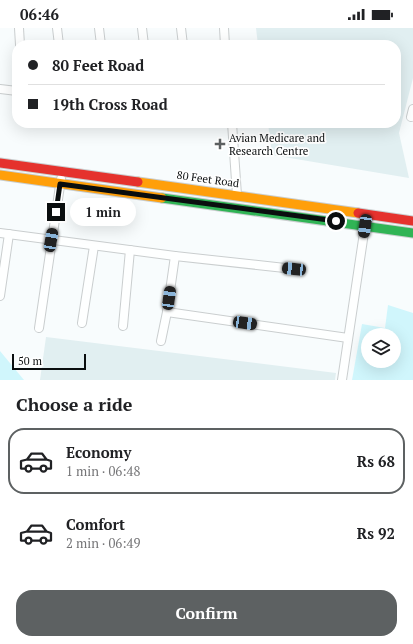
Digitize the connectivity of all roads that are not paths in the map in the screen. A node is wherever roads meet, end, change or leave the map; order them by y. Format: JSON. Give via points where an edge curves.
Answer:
{"nodes":[{"id":1,"x":19,"y":28,"type":"edge"},
{"id":2,"x":57,"y":28,"type":"edge"},
{"id":3,"x":99,"y":28,"type":"edge"},
{"id":4,"x":142,"y":28,"type":"edge"},
{"id":5,"x":181,"y":28,"type":"edge"},
{"id":6,"x":224,"y":28,"type":"edge"},
{"id":7,"x":20,"y":40,"type":"edge"},
{"id":8,"x":58,"y":40,"type":"edge"},
{"id":9,"x":101,"y":40,"type":"edge"},
{"id":10,"x":143,"y":40,"type":"edge"},
{"id":11,"x":182,"y":40,"type":"edge"},
{"id":12,"x":225,"y":40,"type":"edge"},
{"id":13,"x":0,"y":89,"type":"edge"},
{"id":14,"x":12,"y":90,"type":"edge"},
{"id":15,"x":232,"y":128,"type":"edge"},
{"id":16,"x":0,"y":162,"type":"edge"},
{"id":17,"x":63,"y":171,"type":"junction"},
{"id":18,"x":0,"y":175,"type":"edge"},
{"id":19,"x":60,"y":184,"type":"junction"},
{"id":20,"x":237,"y":195,"type":"junction"},
{"id":21,"x":413,"y":221,"type":"edge"},
{"id":22,"x":365,"y":226,"type":"junction"},
{"id":23,"x":0,"y":233,"type":"edge"},
{"id":24,"x":413,"y":233,"type":"edge"},
{"id":25,"x":9,"y":234,"type":"junction"},
{"id":26,"x":51,"y":240,"type":"junction"},
{"id":27,"x":94,"y":246,"type":"junction"},
{"id":28,"x":130,"y":250,"type":"junction"},
{"id":29,"x":175,"y":256,"type":"junction"},
{"id":30,"x":294,"y":269,"type":"dead end"},
{"id":31,"x":0,"y":296,"type":"edge"},
{"id":32,"x":167,"y":312,"type":"junction"},
{"id":33,"x":82,"y":323,"type":"dead end"},
{"id":34,"x":123,"y":326,"type":"dead end"},
{"id":35,"x":39,"y":328,"type":"dead end"},
{"id":36,"x":348,"y":338,"type":"junction"},
{"id":37,"x":161,"y":341,"type":"dead end"},
{"id":38,"x":342,"y":380,"type":"edge"}],
"edges":[{"from":1,"to":7,"type":"street"},
{"from":2,"to":8,"type":"street"},
{"from":3,"to":9,"type":"street"},
{"from":4,"to":10,"type":"street"},
{"from":5,"to":11,"type":"street"},
{"from":6,"to":12,"type":"street"},
{"from":13,"to":14,"type":"street"},
{"from":15,"to":20,"type":"street"},
{"from":16,"to":17,"type":"main road","name":"80 Feet Road"},
{"from":17,"to":19,"type":"street"},
{"from":17,"to":20,"type":"main road","name":"80 Feet Road"},
{"from":18,"to":19,"type":"main road"},
{"from":19,"to":22,"type":"main road"},
{"from":19,"to":26,"type":"street"},
{"from":20,"to":21,"type":"main road","name":"80 Feet Road"},
{"from":22,"to":24,"type":"main road"},
{"from":22,"to":36,"type":"street"},
{"from":23,"to":25,"type":"street"},
{"from":25,"to":26,"type":"street"},
{"from":25,"to":31,"type":"street"},
{"from":26,"to":27,"type":"street"},
{"from":26,"to":35,"type":"street"},
{"from":27,"to":28,"type":"street"},
{"from":27,"to":33,"type":"street"},
{"from":28,"to":29,"type":"street"},
{"from":28,"to":34,"type":"street"},
{"from":29,"to":30,"type":"street"},
{"from":29,"to":32,"type":"street"},
{"from":32,"to":36,"type":"street"},
{"from":32,"to":37,"type":"street"},
{"from":36,"to":38,"type":"street"}]}
